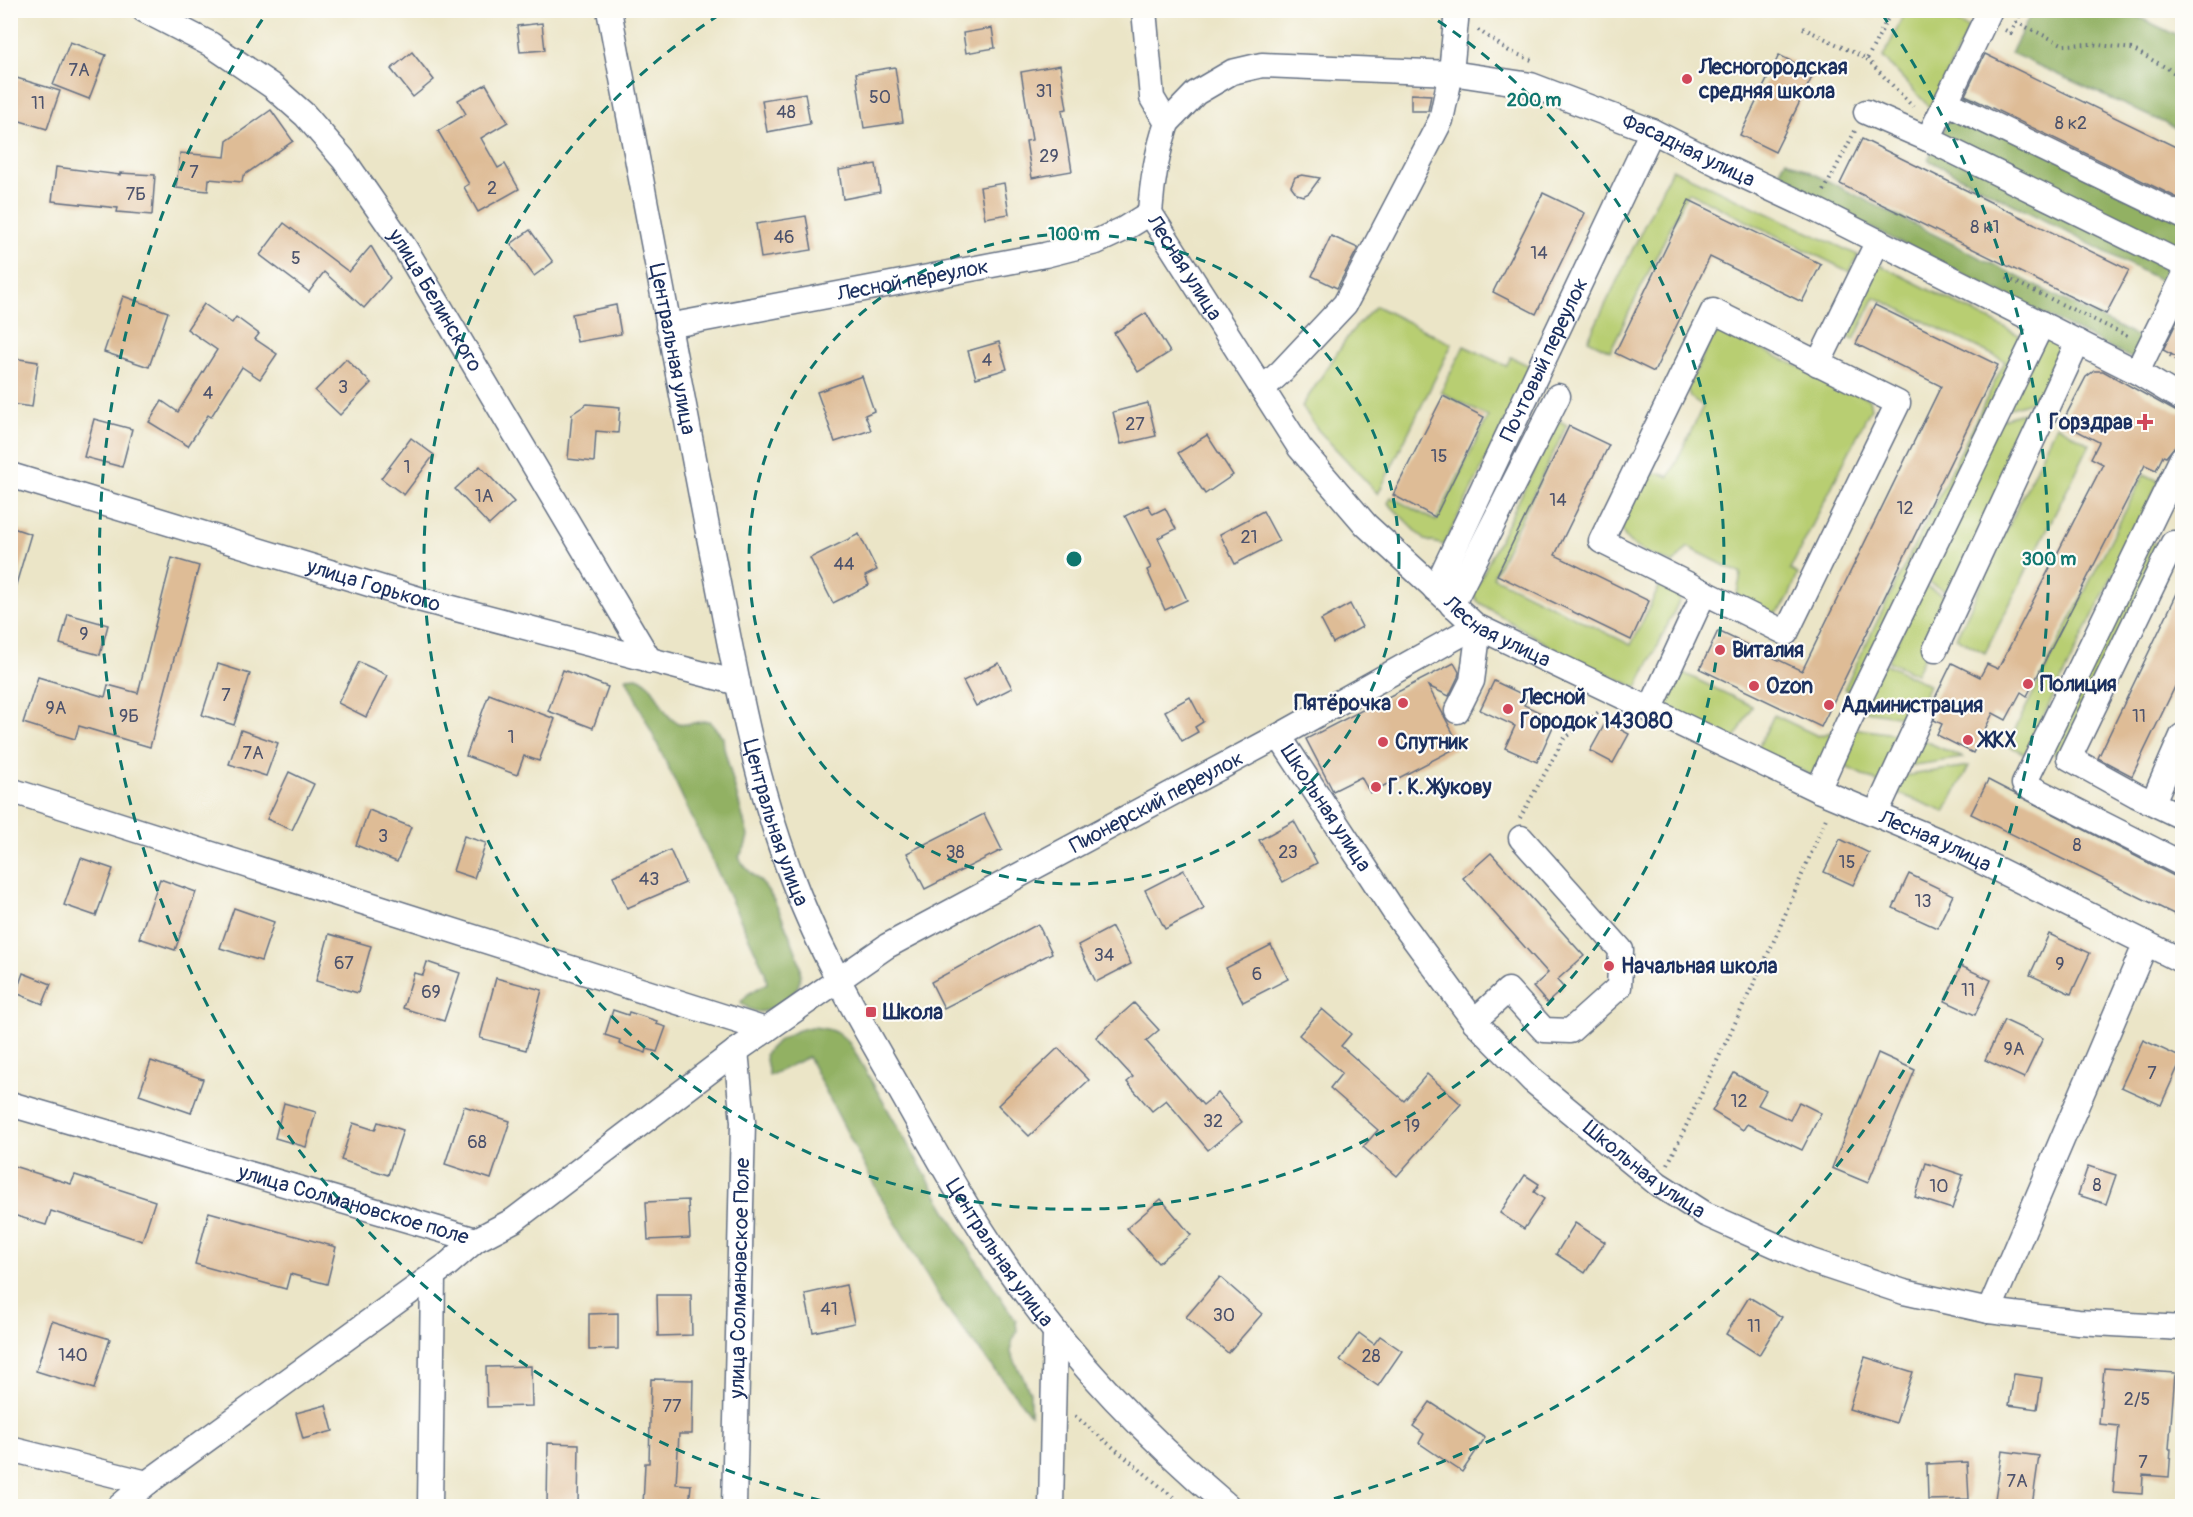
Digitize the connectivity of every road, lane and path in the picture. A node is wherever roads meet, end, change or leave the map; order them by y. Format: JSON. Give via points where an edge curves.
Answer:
{"nodes":[{"id":1,"x":144,"y":10,"type":"edge"},
{"id":2,"x":609,"y":10,"type":"edge"},
{"id":3,"x":1144,"y":10,"type":"edge"},
{"id":4,"x":1456,"y":10,"type":"edge"},
{"id":5,"x":1892,"y":10,"type":"edge"},
{"id":6,"x":1990,"y":10,"type":"edge"},
{"id":7,"x":2016,"y":22,"type":"dead end"},
{"id":8,"x":1803,"y":28,"type":"dead end"},
{"id":9,"x":1868,"y":59,"type":"junction"},
{"id":10,"x":1451,"y":74,"type":"junction"},
{"id":11,"x":2182,"y":78,"type":"edge"},
{"id":12,"x":1946,"y":102,"type":"junction"},
{"id":13,"x":1866,"y":112,"type":"joint"},
{"id":14,"x":1167,"y":123,"type":"junction"},
{"id":15,"x":1652,"y":131,"type":"junction"},
{"id":16,"x":1931,"y":134,"type":"junction"},
{"id":17,"x":1814,"y":208,"type":"junction"},
{"id":18,"x":1150,"y":213,"type":"junction"},
{"id":19,"x":2182,"y":216,"type":"edge"},
{"id":20,"x":1878,"y":241,"type":"junction"},
{"id":21,"x":2182,"y":264,"type":"edge"},
{"id":22,"x":2182,"y":280,"type":"edge"},
{"id":23,"x":2041,"y":323,"type":"junction"},
{"id":24,"x":668,"y":326,"type":"junction"},
{"id":25,"x":2078,"y":342,"type":"junction"},
{"id":26,"x":1818,"y":364,"type":"junction"},
{"id":27,"x":2137,"y":372,"type":"junction"},
{"id":28,"x":1262,"y":389,"type":"junction"},
{"id":29,"x":1558,"y":396,"type":"dead end"},
{"id":30,"x":2182,"y":399,"type":"edge"},
{"id":31,"x":2182,"y":458,"type":"edge"},
{"id":32,"x":10,"y":475,"type":"edge"},
{"id":33,"x":2147,"y":531,"type":"junction"},
{"id":34,"x":2178,"y":545,"type":"edge"},
{"id":35,"x":1435,"y":589,"type":"junction"},
{"id":36,"x":1704,"y":593,"type":"junction"},
{"id":37,"x":1452,"y":605,"type":"junction"},
{"id":38,"x":1477,"y":627,"type":"junction"},
{"id":39,"x":1935,"y":650,"type":"dead end"},
{"id":40,"x":650,"y":661,"type":"junction"},
{"id":41,"x":738,"y":683,"type":"junction"},
{"id":42,"x":1620,"y":696,"type":"junction"},
{"id":43,"x":1650,"y":710,"type":"junction"},
{"id":44,"x":1457,"y":711,"type":"dead end"},
{"id":45,"x":1921,"y":716,"type":"dead end"},
{"id":46,"x":1279,"y":736,"type":"junction"},
{"id":47,"x":2182,"y":736,"type":"edge"},
{"id":48,"x":10,"y":790,"type":"edge"},
{"id":49,"x":1827,"y":793,"type":"junction"},
{"id":50,"x":2153,"y":802,"type":"junction"},
{"id":51,"x":1876,"y":813,"type":"junction"},
{"id":52,"x":2182,"y":817,"type":"edge"},
{"id":53,"x":1521,"y":838,"type":"joint"},
{"id":54,"x":2182,"y":864,"type":"edge"},
{"id":55,"x":2146,"y":943,"type":"junction"},
{"id":56,"x":2182,"y":961,"type":"edge"},
{"id":57,"x":838,"y":978,"type":"junction"},
{"id":58,"x":1474,"y":1021,"type":"junction"},
{"id":59,"x":766,"y":1030,"type":"junction"},
{"id":60,"x":736,"y":1051,"type":"junction"},
{"id":61,"x":10,"y":1104,"type":"edge"},
{"id":62,"x":1658,"y":1184,"type":"junction"},
{"id":63,"x":476,"y":1240,"type":"junction"},
{"id":64,"x":433,"y":1275,"type":"junction"},
{"id":65,"x":1989,"y":1311,"type":"junction"},
{"id":66,"x":2182,"y":1329,"type":"edge"},
{"id":67,"x":1055,"y":1332,"type":"junction"},
{"id":68,"x":1054,"y":1398,"type":"junction"},
{"id":69,"x":10,"y":1449,"type":"edge"},
{"id":70,"x":147,"y":1483,"type":"junction"},
{"id":71,"x":120,"y":1506,"type":"edge"},
{"id":72,"x":430,"y":1506,"type":"edge"},
{"id":73,"x":734,"y":1506,"type":"edge"},
{"id":74,"x":1051,"y":1506,"type":"edge"},
{"id":75,"x":1184,"y":1506,"type":"edge"},
{"id":76,"x":1228,"y":1506,"type":"edge"}],
"edges":[{"from":1,"to":40,"type":"street","name":"улица Белинского","via":[[210,44],[272,86],[305,115],[344,160],[405,248]]},
{"from":2,"to":24,"type":"street","name":"Центральная улица"},
{"from":3,"to":14,"type":"street","via":[[1152,98]]},
{"from":4,"to":10,"type":"street"},
{"from":5,"to":9,"type":"path"},
{"from":6,"to":12,"type":"street"},
{"from":7,"to":11,"type":"path","via":[[2064,45],[2132,50]]},
{"from":8,"to":9,"type":"path"},
{"from":9,"to":16,"type":"path"},
{"from":10,"to":14,"type":"street","name":"Фасадная улица","via":[[1262,65],[1232,72],[1196,93]]},
{"from":10,"to":15,"type":"street","name":"Фасадная улица","via":[[1531,85]]},
{"from":10,"to":28,"type":"street","via":[[1441,120],[1345,304]]},
{"from":12,"to":16,"type":"street"},
{"from":12,"to":19,"type":"street"},
{"from":13,"to":16,"type":"street"},
{"from":13,"to":17,"type":"path"},
{"from":14,"to":18,"type":"street","name":"Лесная улица","via":[[1152,182]]},
{"from":15,"to":17,"type":"street","name":"Фасадная улица"},
{"from":15,"to":35,"type":"street","name":"Почтовый переулок"},
{"from":16,"to":21,"type":"street"},
{"from":17,"to":20,"type":"street","name":"Фасадная улица"},
{"from":18,"to":24,"type":"street","name":"Лесной переулок","via":[[1096,242],[1045,255]]},
{"from":18,"to":28,"type":"street","name":"Лесная улица"},
{"from":20,"to":23,"type":"street","name":"Фасадная улица"},
{"from":20,"to":26,"type":"street"},
{"from":22,"to":27,"type":"street"},
{"from":23,"to":25,"type":"street","name":"Фасадная улица"},
{"from":23,"to":49,"type":"street","via":[[1847,725]]},
{"from":24,"to":41,"type":"street","name":"Центральная улица"},
{"from":25,"to":27,"type":"street","name":"Фасадная улица"},
{"from":25,"to":39,"type":"street"},
{"from":26,"to":36,"type":"street","via":[[1898,404],[1786,633]]},
{"from":26,"to":36,"type":"street","via":[[1713,311],[1601,541]]},
{"from":27,"to":30,"type":"street","name":"Фасадная улица"},
{"from":28,"to":35,"type":"street","name":"Лесная улица","via":[[1300,448],[1366,525]]},
{"from":29,"to":37,"type":"street"},
{"from":31,"to":33,"type":"street"},
{"from":32,"to":40,"type":"street","name":"улица Горького","via":[[422,600]]},
{"from":33,"to":34,"type":"street"},
{"from":33,"to":54,"type":"street","via":[[2024,784]]},
{"from":34,"to":50,"type":"street","via":[[2069,758]]},
{"from":35,"to":37,"type":"street","name":"Лесная улица"},
{"from":36,"to":43,"type":"street"},
{"from":37,"to":38,"type":"street","name":"Лесная улица"},
{"from":38,"to":42,"type":"street","name":"Лесная улица"},
{"from":38,"to":44,"type":"street","via":[[1472,681]]},
{"from":38,"to":46,"type":"street","name":"Пионерский переулок"},
{"from":40,"to":41,"type":"street","name":"улица Горького"},
{"from":41,"to":57,"type":"street","name":"Центральная улица","via":[[772,820],[794,884]]},
{"from":42,"to":43,"type":"street","name":"Лесная улица"},
{"from":42,"to":53,"type":"path","via":[[1564,739],[1513,830]]},
{"from":43,"to":49,"type":"street","name":"Лесная улица"},
{"from":45,"to":51,"type":"street"},
{"from":46,"to":57,"type":"street","name":"Пионерский переулок","via":[[887,946]]},
{"from":46,"to":58,"type":"street","name":"Школьная улица","via":[[1391,907]]},
{"from":47,"to":50,"type":"street"},
{"from":48,"to":59,"type":"street"},
{"from":49,"to":51,"type":"street","name":"Лесная улица"},
{"from":49,"to":62,"type":"path","via":[[1773,943]]},
{"from":50,"to":52,"type":"street"},
{"from":51,"to":55,"type":"street","name":"Лесная улица"},
{"from":53,"to":58,"type":"street","via":[[1621,950],[1619,987],[1570,1032],[1544,1030],[1508,990]]},
{"from":55,"to":56,"type":"street","name":"Лесная улица"},
{"from":55,"to":65,"type":"street"},
{"from":57,"to":59,"type":"street","name":"улица Солмановское поле"},
{"from":57,"to":67,"type":"street","name":"Центральная улица","via":[[961,1196]]},
{"from":58,"to":62,"type":"street","name":"Школьная улица","via":[[1533,1081]]},
{"from":59,"to":60,"type":"street","name":"улица Солмановское поле"},
{"from":60,"to":63,"type":"street","name":"улица Солмановское поле","via":[[514,1220]]},
{"from":60,"to":73,"type":"street","name":"улица Солмановское Поле","via":[[743,1122]]},
{"from":61,"to":63,"type":"street","name":"улица Солмановское поле"},
{"from":62,"to":65,"type":"street","name":"Школьная улица","via":[[1705,1214],[1811,1261],[1904,1292]]},
{"from":63,"to":64,"type":"street"},
{"from":64,"to":70,"type":"street"},
{"from":64,"to":72,"type":"street"},
{"from":65,"to":66,"type":"street","name":"Школьная улица"},
{"from":67,"to":68,"type":"street"},
{"from":67,"to":76,"type":"street","name":"Центральная улица","via":[[1122,1408]]},
{"from":68,"to":74,"type":"street"},
{"from":68,"to":75,"type":"path"},
{"from":69,"to":70,"type":"street"},
{"from":70,"to":71,"type":"street"}]}
